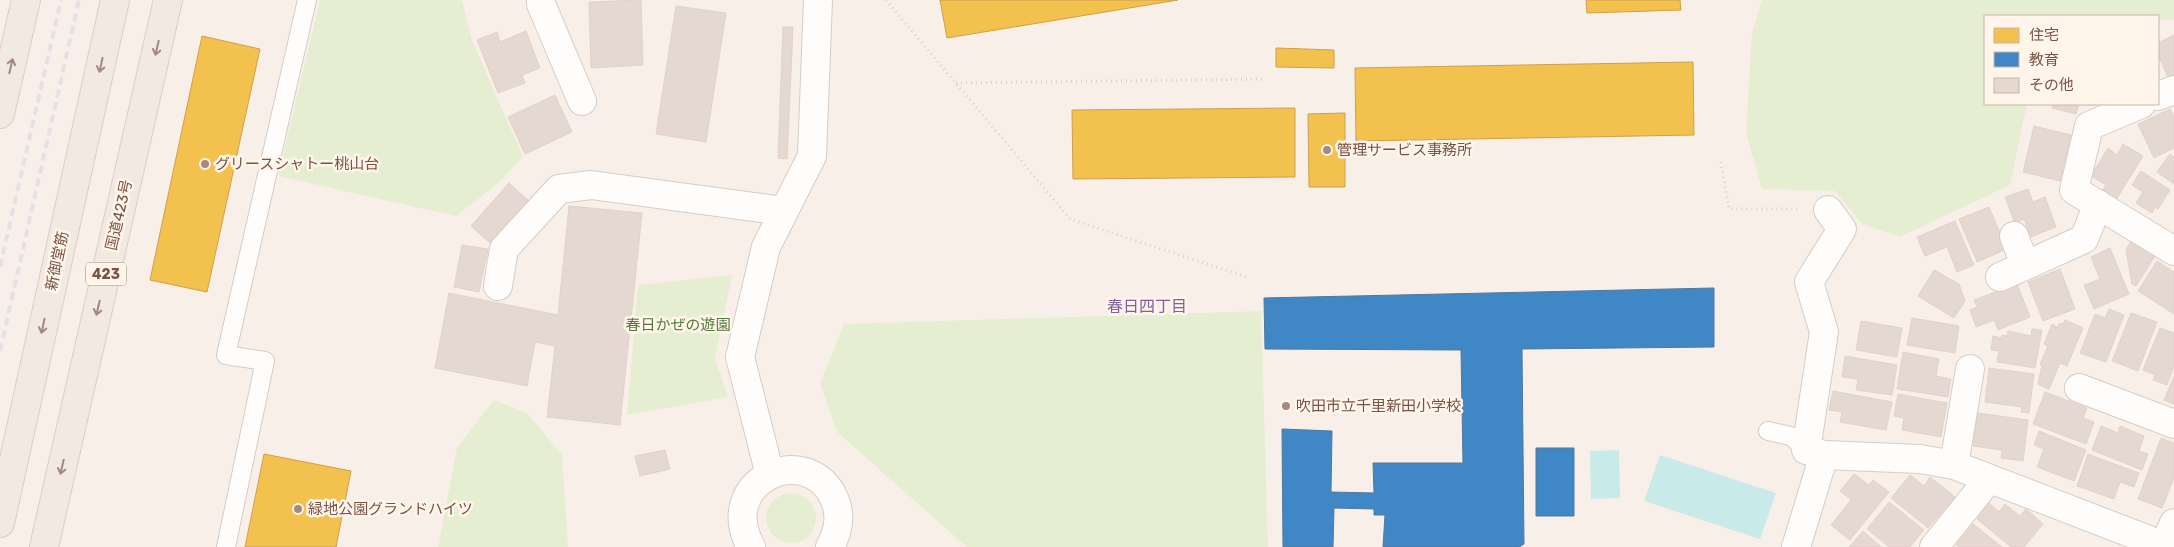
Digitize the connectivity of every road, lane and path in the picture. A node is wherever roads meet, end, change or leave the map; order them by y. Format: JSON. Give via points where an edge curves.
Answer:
{"nodes":[{"id":1,"x":26,"y":0,"type":"edge"},
{"id":2,"x":115,"y":0,"type":"edge"},
{"id":3,"x":168,"y":0,"type":"edge"},
{"id":4,"x":307,"y":0,"type":"edge"},
{"id":5,"x":542,"y":0,"type":"edge"},
{"id":6,"x":818,"y":0,"type":"edge"},
{"id":7,"x":886,"y":0,"type":"edge"},
{"id":8,"x":1266,"y":79,"type":"dead end"},
{"id":9,"x":955,"y":83,"type":"junction"},
{"id":10,"x":2174,"y":90,"type":"edge"},
{"id":11,"x":2159,"y":96,"type":"edge"},
{"id":12,"x":582,"y":101,"type":"dead end"},
{"id":13,"x":2139,"y":105,"type":"edge"},
{"id":14,"x":0,"y":114,"type":"edge"},
{"id":15,"x":1721,"y":162,"type":"dead end"},
{"id":16,"x":2098,"y":204,"type":"junction"},
{"id":17,"x":1828,"y":210,"type":"joint"},
{"id":18,"x":784,"y":211,"type":"junction"},
{"id":19,"x":2014,"y":236,"type":"dead end"},
{"id":20,"x":2174,"y":252,"type":"edge"},
{"id":21,"x":2025,"y":266,"type":"junction"},
{"id":22,"x":2000,"y":277,"type":"dead end"},
{"id":23,"x":1247,"y":278,"type":"dead end"},
{"id":24,"x":498,"y":286,"type":"dead end"},
{"id":25,"x":1970,"y":369,"type":"dead end"},
{"id":26,"x":2079,"y":388,"type":"dead end"},
{"id":27,"x":2174,"y":424,"type":"edge"},
{"id":28,"x":1768,"y":431,"type":"dead end"},
{"id":29,"x":1815,"y":452,"type":"junction"},
{"id":30,"x":1954,"y":465,"type":"junction"},
{"id":31,"x":770,"y":474,"type":"junction"},
{"id":32,"x":1989,"y":479,"type":"junction"},
{"id":33,"x":0,"y":523,"type":"edge"},
{"id":34,"x":2168,"y":538,"type":"edge"},
{"id":35,"x":49,"y":543,"type":"edge"},
{"id":36,"x":226,"y":547,"type":"edge"},
{"id":37,"x":751,"y":547,"type":"edge"},
{"id":38,"x":830,"y":547,"type":"edge"},
{"id":39,"x":1796,"y":547,"type":"edge"},
{"id":40,"x":1934,"y":547,"type":"edge"}],
"edges":[{"from":14,"to":1,"type":"highway","one_way":true},
{"from":2,"to":33,"type":"highway","name":"新御堂筋","one_way":true},
{"from":3,"to":35,"type":"highway","name":"国道423号","number":"423","one_way":true},
{"from":4,"to":36,"type":"lane","via":[[226,355],[265,361]]},
{"from":5,"to":12,"type":"street"},
{"from":6,"to":18,"type":"street","via":[[812,156]]},
{"from":7,"to":9,"type":"path"},
{"from":8,"to":9,"type":"path"},
{"from":9,"to":23,"type":"path","via":[[1070,219]]},
{"from":10,"to":11,"type":"street"},
{"from":13,"to":16,"type":"street","via":[[2089,126],[2074,190]]},
{"from":15,"to":17,"type":"path","via":[[1729,209]]},
{"from":16,"to":20,"type":"street"},
{"from":16,"to":21,"type":"street","via":[[2084,239]]},
{"from":17,"to":29,"type":"street","via":[[1842,229],[1809,282],[1824,332]]},
{"from":18,"to":24,"type":"street","via":[[591,185],[559,188],[504,249]]},
{"from":18,"to":31,"type":"street","via":[[766,248],[740,358]]},
{"from":19,"to":21,"type":"street"},
{"from":21,"to":22,"type":"street"},
{"from":25,"to":30,"type":"street"},
{"from":26,"to":27,"type":"street"},
{"from":28,"to":29,"type":"lane","via":[[1791,436]]},
{"from":29,"to":30,"type":"street","via":[[1920,459]]},
{"from":29,"to":39,"type":"street"},
{"from":30,"to":32,"type":"street"},
{"from":31,"to":37,"type":"street","via":[[748,494],[743,507],[742,522]]},
{"from":31,"to":38,"type":"street","via":[[786,470],[802,472],[818,478],[829,489],[837,503],[839,519],[837,535]]},
{"from":32,"to":34,"type":"street"},
{"from":32,"to":40,"type":"street"}]}
